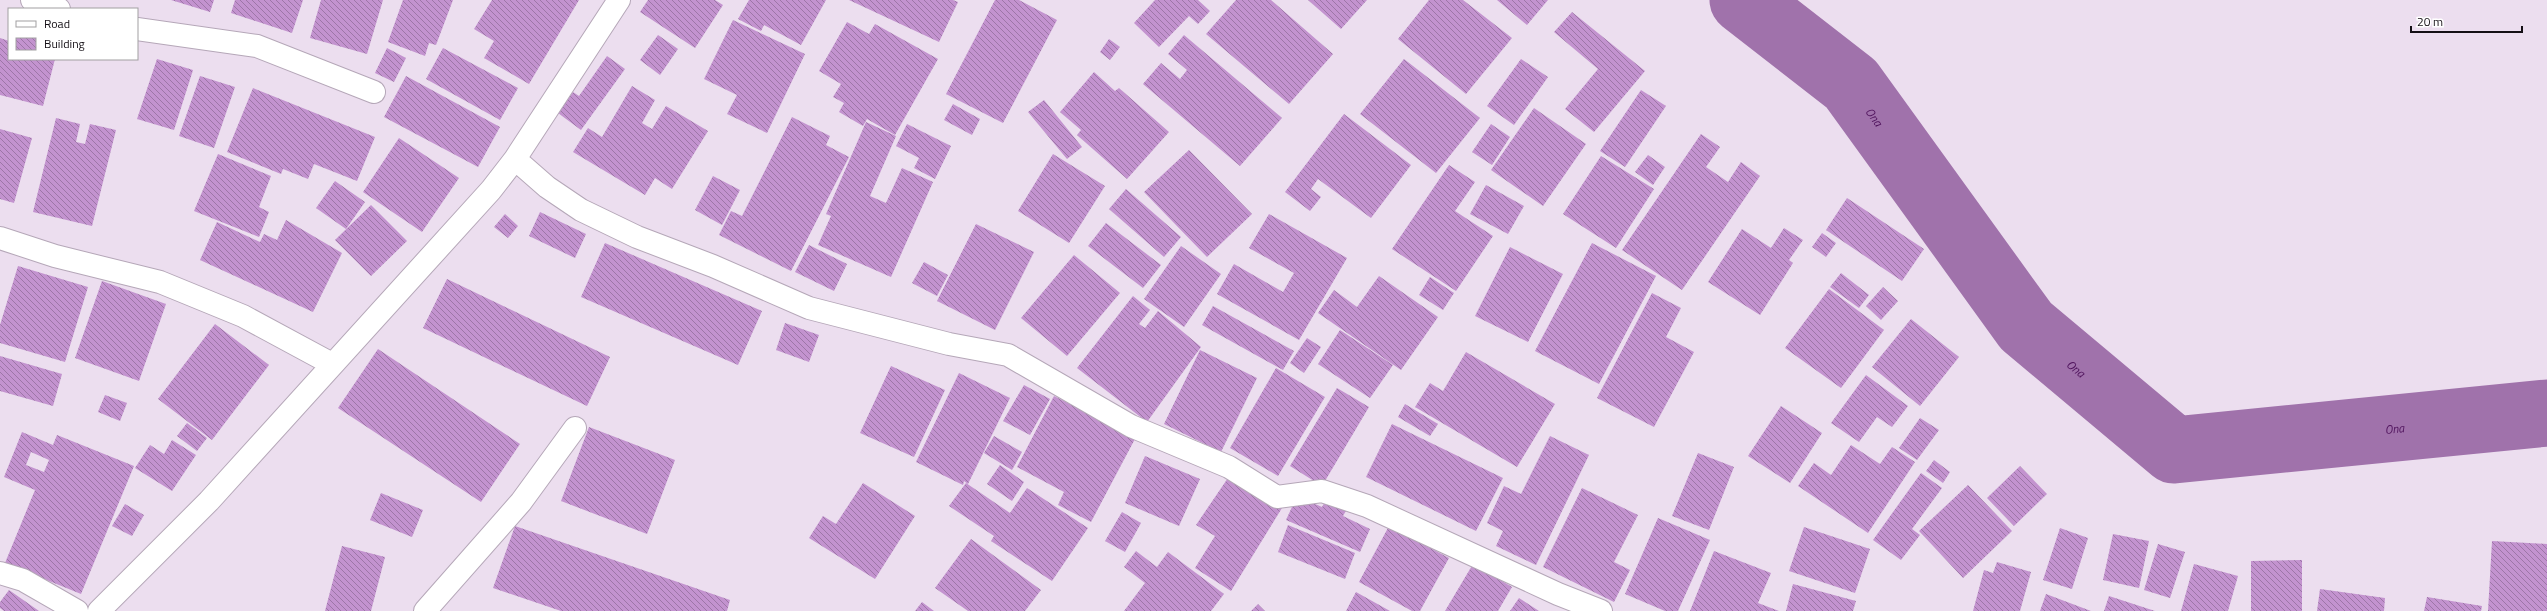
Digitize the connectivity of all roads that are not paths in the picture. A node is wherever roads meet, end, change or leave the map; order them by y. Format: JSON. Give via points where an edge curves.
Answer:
{"nodes":[{"id":1,"x":32,"y":0,"type":"edge"},
{"id":2,"x":619,"y":0,"type":"edge"},
{"id":3,"x":56,"y":8,"type":"edge"},
{"id":4,"x":138,"y":29,"type":"edge"},
{"id":5,"x":374,"y":92,"type":"dead end"},
{"id":6,"x":515,"y":159,"type":"junction"},
{"id":7,"x":0,"y":238,"type":"edge"},
{"id":8,"x":332,"y":364,"type":"junction"},
{"id":9,"x":575,"y":428,"type":"dead end"},
{"id":10,"x":0,"y":573,"type":"edge"},
{"id":11,"x":77,"y":611,"type":"edge"},
{"id":12,"x":99,"y":611,"type":"edge"},
{"id":13,"x":425,"y":611,"type":"edge"},
{"id":14,"x":1600,"y":611,"type":"edge"}],
"edges":[{"from":1,"to":3,"type":"street"},
{"from":2,"to":6,"type":"street"},
{"from":4,"to":5,"type":"street","via":[[257,46]]},
{"from":6,"to":8,"type":"street","via":[[491,190],[402,290]]},
{"from":6,"to":14,"type":"street","via":[[547,187],[581,210],[638,237],[809,308],[949,344],[1008,355],[1131,426],[1230,467],[1277,497],[1322,491],[1367,506]]},
{"from":7,"to":8,"type":"street","via":[[55,256],[160,282],[243,316]]},
{"from":8,"to":12,"type":"street","via":[[209,500]]},
{"from":9,"to":13,"type":"street","via":[[521,502]]},
{"from":10,"to":11,"type":"street","via":[[24,580]]}]}
